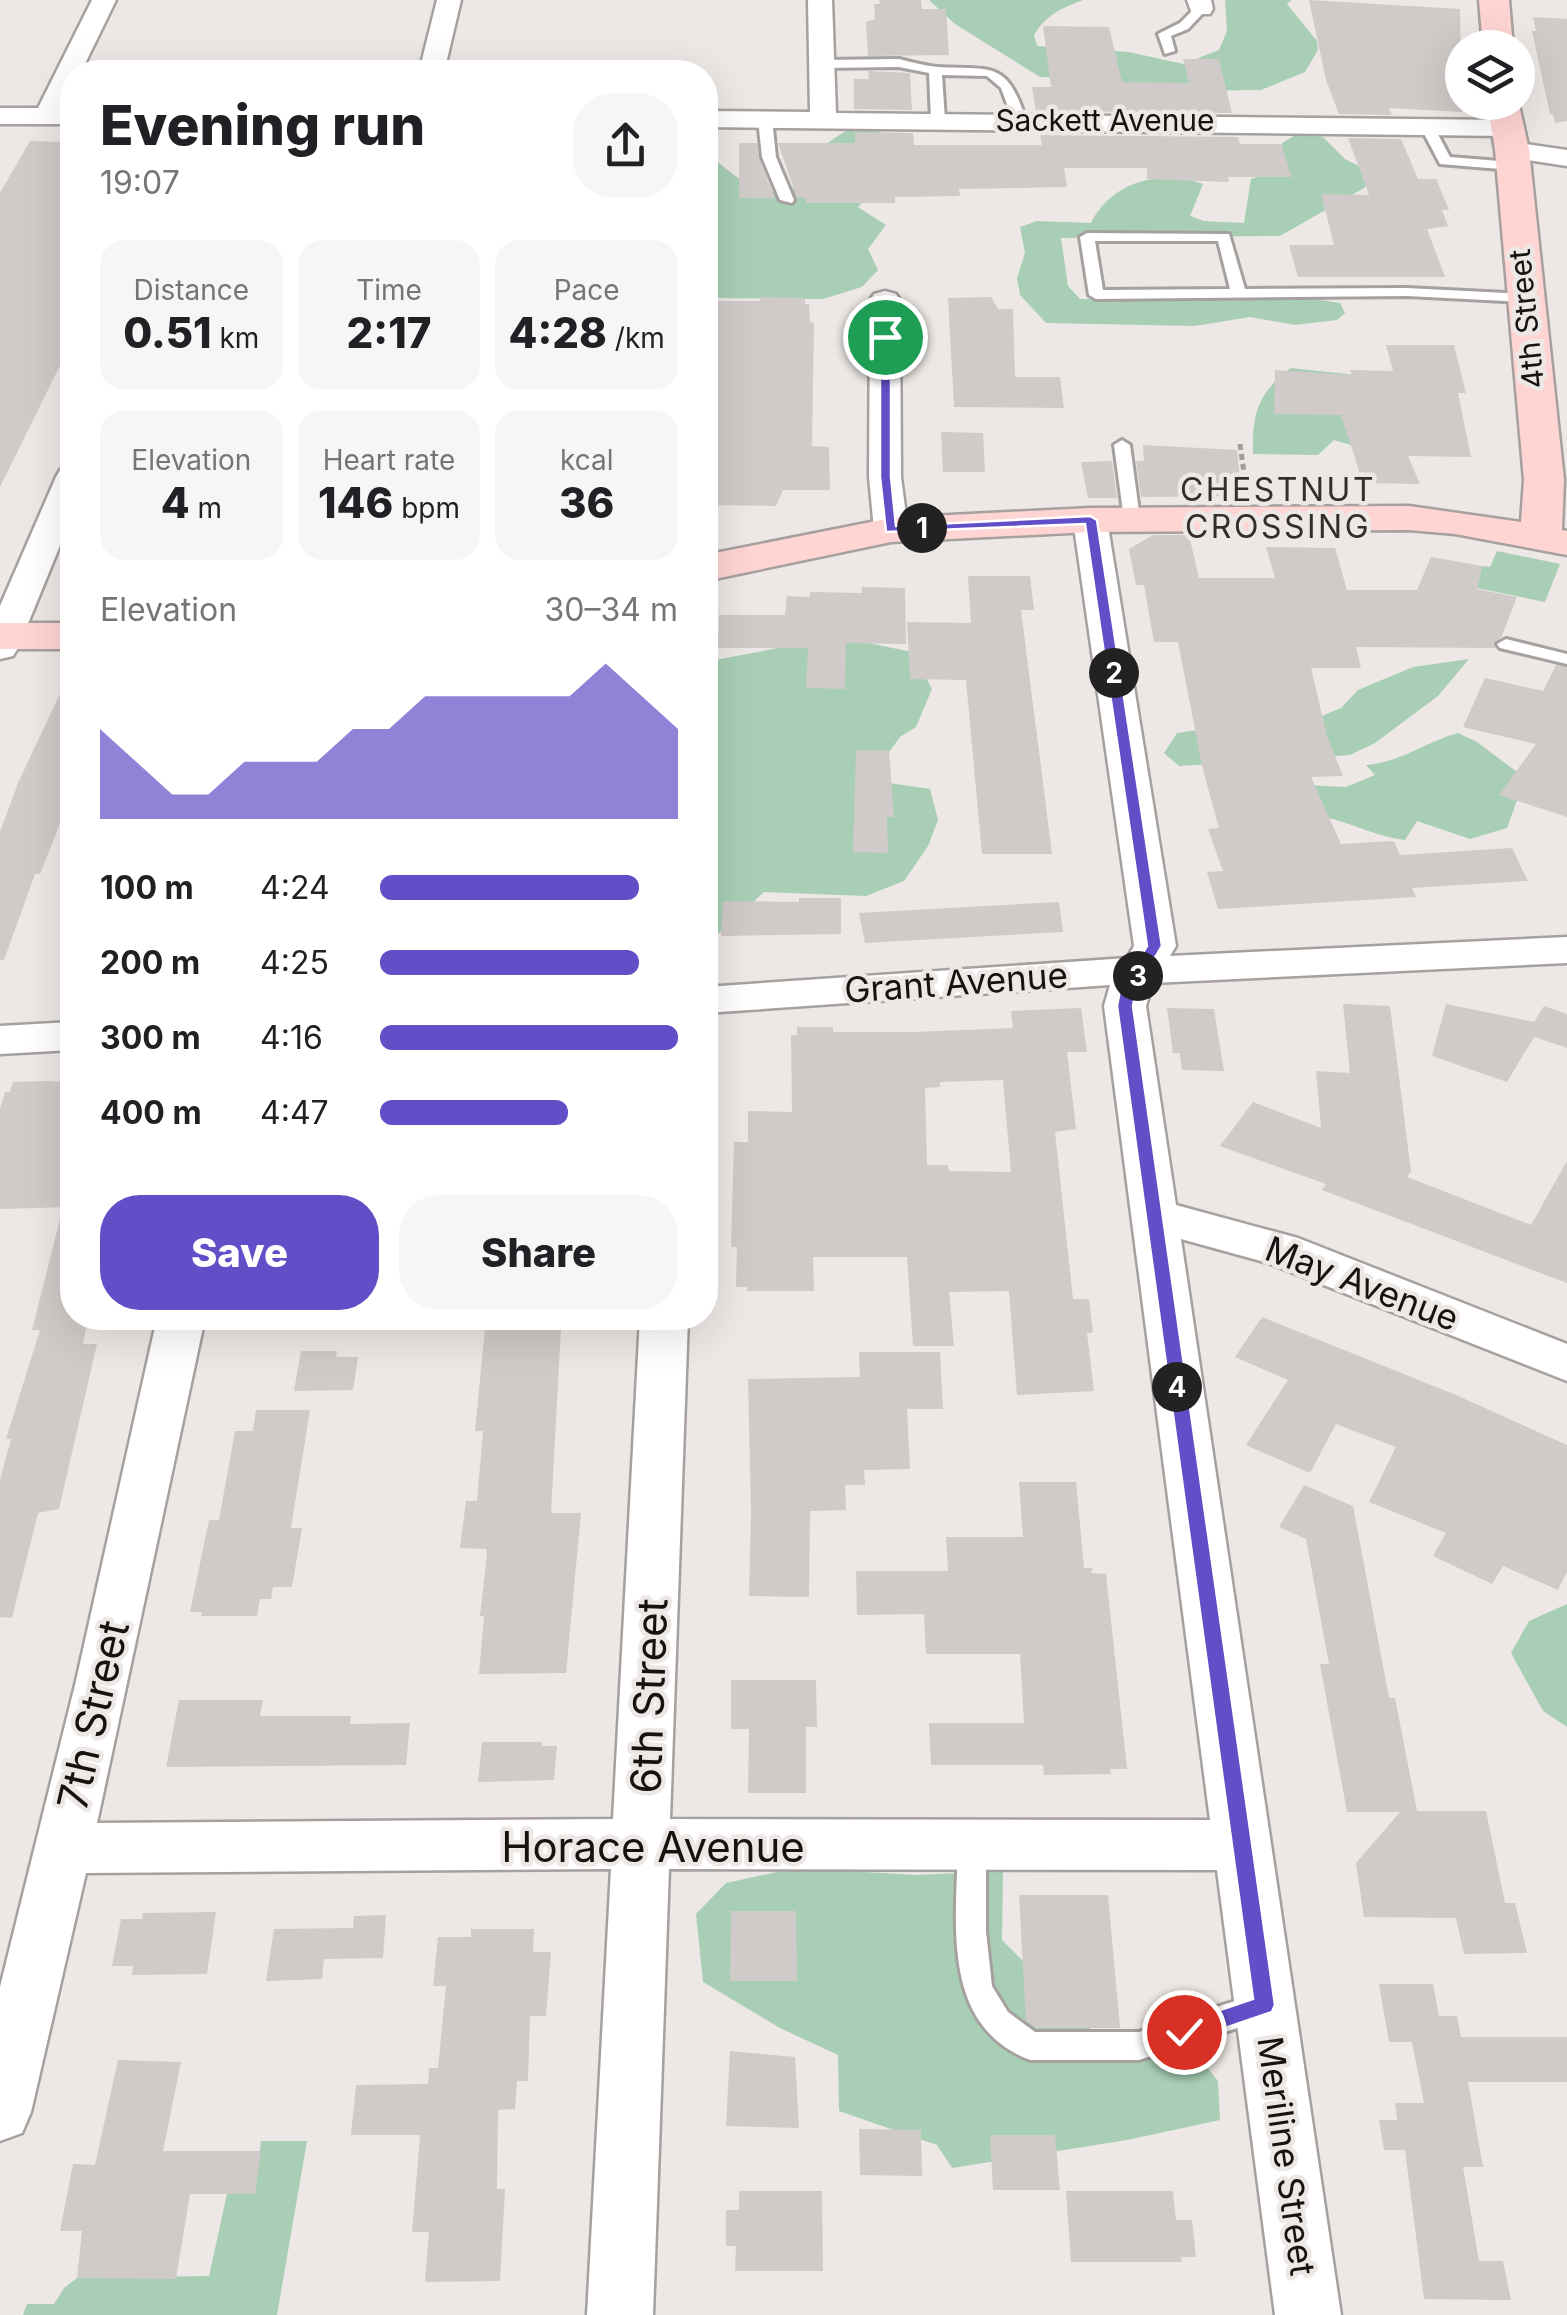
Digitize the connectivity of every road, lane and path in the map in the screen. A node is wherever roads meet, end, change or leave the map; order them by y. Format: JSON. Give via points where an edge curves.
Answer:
{"nodes":[{"id":1,"x":104,"y":0,"type":"edge"},
{"id":2,"x":449,"y":0,"type":"edge"},
{"id":3,"x":820,"y":0,"type":"edge"},
{"id":4,"x":1494,"y":0,"type":"edge"},
{"id":5,"x":1200,"y":4,"type":"edge"},
{"id":6,"x":1496,"y":30,"type":"edge"},
{"id":7,"x":1169,"y":51,"type":"dead end"},
{"id":8,"x":81,"y":60,"type":"edge"},
{"id":9,"x":434,"y":60,"type":"edge"},
{"id":10,"x":822,"y":64,"type":"junction"},
{"id":11,"x":935,"y":71,"type":"junction"},
{"id":12,"x":0,"y":116,"type":"edge"},
{"id":13,"x":60,"y":116,"type":"edge"},
{"id":14,"x":718,"y":119,"type":"edge"},
{"id":15,"x":765,"y":119,"type":"junction"},
{"id":16,"x":822,"y":120,"type":"junction"},
{"id":17,"x":938,"y":120,"type":"junction"},
{"id":18,"x":1019,"y":120,"type":"junction"},
{"id":19,"x":1426,"y":124,"type":"junction"},
{"id":20,"x":1508,"y":137,"type":"edge"},
{"id":21,"x":1567,"y":158,"type":"edge"},
{"id":22,"x":786,"y":200,"type":"dead end"},
{"id":23,"x":1238,"y":294,"type":"junction"},
{"id":24,"x":1525,"y":298,"type":"junction"},
{"id":25,"x":885,"y":300,"type":"dead end"},
{"id":26,"x":1122,"y":444,"type":"dead end"},
{"id":27,"x":1240,"y":444,"type":"dead end"},
{"id":28,"x":1248,"y":502,"type":"dead end"},
{"id":29,"x":60,"y":505,"type":"edge"},
{"id":30,"x":1090,"y":520,"type":"junction"},
{"id":31,"x":1132,"y":520,"type":"junction"},
{"id":32,"x":891,"y":530,"type":"junction"},
{"id":33,"x":1554,"y":540,"type":"edge"},
{"id":34,"x":718,"y":565,"type":"edge"},
{"id":35,"x":60,"y":637,"type":"edge"},
{"id":36,"x":2,"y":640,"type":"edge"},
{"id":37,"x":1506,"y":644,"type":"dead end"},
{"id":38,"x":1567,"y":658,"type":"edge"},
{"id":39,"x":1567,"y":950,"type":"edge"},
{"id":40,"x":1142,"y":970,"type":"junction"},
{"id":41,"x":718,"y":999,"type":"edge"},
{"id":42,"x":60,"y":1037,"type":"edge"},
{"id":43,"x":0,"y":1040,"type":"edge"},
{"id":44,"x":1153,"y":1215,"type":"junction"},
{"id":45,"x":178,"y":1330,"type":"edge"},
{"id":46,"x":664,"y":1330,"type":"edge"},
{"id":47,"x":1567,"y":1363,"type":"edge"},
{"id":48,"x":643,"y":1844,"type":"junction"},
{"id":49,"x":1242,"y":1845,"type":"junction"},
{"id":50,"x":972,"y":1847,"type":"junction"},
{"id":51,"x":64,"y":1848,"type":"junction"},
{"id":52,"x":1264,"y":2005,"type":"junction"},
{"id":53,"x":0,"y":2112,"type":"edge"},
{"id":54,"x":620,"y":2315,"type":"edge"},
{"id":55,"x":1308,"y":2315,"type":"edge"}],
"edges":[{"from":1,"to":8,"type":"street"},
{"from":2,"to":9,"type":"street"},
{"from":3,"to":10,"type":"street"},
{"from":4,"to":6,"type":"street"},
{"from":5,"to":7,"type":"lane","via":[[1184,26],[1164,34]]},
{"from":10,"to":11,"type":"lane","via":[[899,63]]},
{"from":10,"to":16,"type":"street"},
{"from":11,"to":17,"type":"lane"},
{"from":11,"to":18,"type":"lane","via":[[994,72],[1009,84]]},
{"from":12,"to":13,"type":"street"},
{"from":14,"to":15,"type":"street","name":"Sackett Avenue"},
{"from":15,"to":16,"type":"street","name":"Sackett Avenue"},
{"from":15,"to":22,"type":"lane"},
{"from":16,"to":17,"type":"street","name":"Sackett Avenue"},
{"from":17,"to":18,"type":"street","name":"Sackett Avenue"},
{"from":18,"to":19,"type":"street","name":"Sackett Avenue"},
{"from":19,"to":20,"type":"street","name":"Sackett Avenue"},
{"from":19,"to":20,"type":"lane","via":[[1444,161]]},
{"from":20,"to":21,"type":"street","name":"Sackett Avenue"},
{"from":20,"to":24,"type":"street","name":"4th Street"},
{"from":23,"to":23,"type":"lane","via":[[1096,295],[1087,237],[1224,237]]},
{"from":23,"to":24,"type":"lane"},
{"from":24,"to":33,"type":"street","name":"4th Street"},
{"from":25,"to":32,"type":"street"},
{"from":26,"to":31,"type":"lane"},
{"from":27,"to":28,"type":"path"},
{"from":29,"to":36,"type":"street"},
{"from":30,"to":31,"type":"street"},
{"from":30,"to":32,"type":"street"},
{"from":30,"to":40,"type":"street","name":"Meriline Street","via":[[1155,946]]},
{"from":31,"to":33,"type":"street","via":[[1410,518]]},
{"from":32,"to":34,"type":"street"},
{"from":35,"to":36,"type":"street"},
{"from":37,"to":38,"type":"lane"},
{"from":39,"to":40,"type":"street","name":"Grant Avenue"},
{"from":40,"to":41,"type":"street","name":"Grant Avenue"},
{"from":40,"to":44,"type":"street","name":"Meriline Street","via":[[1125,1006]]},
{"from":42,"to":43,"type":"street"},
{"from":44,"to":47,"type":"street","name":"May Avenue","via":[[1282,1250]]},
{"from":44,"to":49,"type":"street","name":"Meriline Street"},
{"from":45,"to":51,"type":"street","name":"7th Street"},
{"from":46,"to":48,"type":"street","name":"6th Street"},
{"from":48,"to":50,"type":"street","name":"Horace Avenue"},
{"from":48,"to":51,"type":"street","name":"Horace Avenue"},
{"from":48,"to":54,"type":"street","name":"6th Street"},
{"from":49,"to":50,"type":"street","name":"Horace Avenue"},
{"from":49,"to":52,"type":"street","name":"Meriline Street"},
{"from":50,"to":52,"type":"lane","via":[[977,1989],[997,2022],[1030,2046],[1139,2046]]},
{"from":51,"to":53,"type":"street","name":"7th Street"},
{"from":52,"to":55,"type":"street","name":"Meriline Street"}]}
